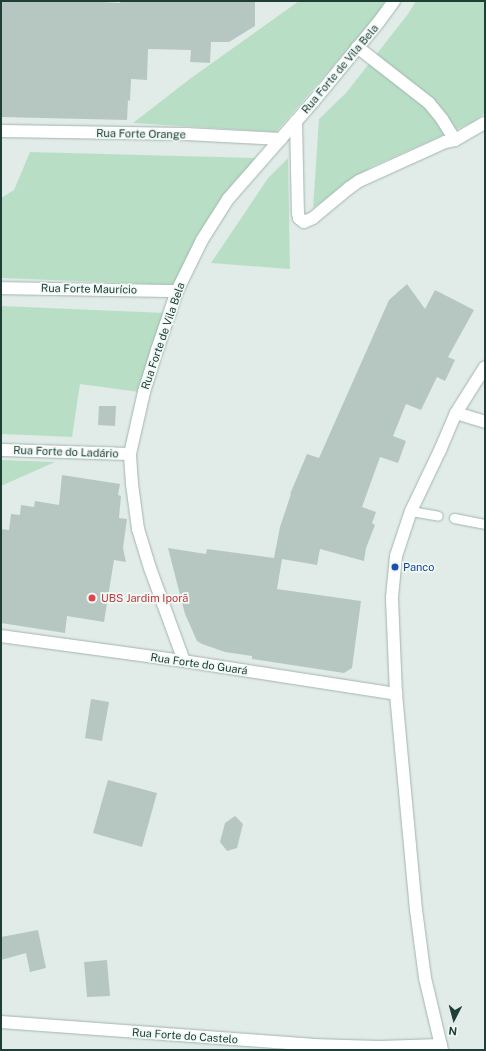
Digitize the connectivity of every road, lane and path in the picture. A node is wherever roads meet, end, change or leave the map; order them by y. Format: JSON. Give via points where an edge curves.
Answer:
{"nodes":[{"id":1,"x":394,"y":1,"type":"edge"},
{"id":2,"x":357,"y":47,"type":"junction"},
{"id":3,"x":296,"y":121,"type":"junction"},
{"id":4,"x":485,"y":123,"type":"edge"},
{"id":5,"x":1,"y":131,"type":"edge"},
{"id":6,"x":281,"y":139,"type":"junction"},
{"id":7,"x":455,"y":140,"type":"junction"},
{"id":8,"x":1,"y":288,"type":"edge"},
{"id":9,"x":177,"y":291,"type":"junction"},
{"id":10,"x":485,"y":367,"type":"edge"},
{"id":11,"x":456,"y":413,"type":"junction"},
{"id":12,"x":485,"y":422,"type":"edge"},
{"id":13,"x":1,"y":450,"type":"edge"},
{"id":14,"x":130,"y":454,"type":"junction"},
{"id":15,"x":411,"y":511,"type":"junction"},
{"id":16,"x":438,"y":516,"type":"dead end"},
{"id":17,"x":454,"y":518,"type":"dead end"},
{"id":18,"x":485,"y":524,"type":"edge"},
{"id":19,"x":1,"y":636,"type":"edge"},
{"id":20,"x":184,"y":661,"type":"junction"},
{"id":21,"x":396,"y":694,"type":"junction"},
{"id":22,"x":1,"y":1022,"type":"edge"},
{"id":23,"x":441,"y":1048,"type":"edge"}],
"edges":[{"from":1,"to":2,"type":"street","name":"Rua Forte de Vila Bela"},
{"from":2,"to":3,"type":"street","name":"Rua Forte de Vila Bela"},
{"from":2,"to":7,"type":"street","via":[[429,103]]},
{"from":3,"to":6,"type":"street","name":"Rua Forte de Vila Bela"},
{"from":3,"to":7,"type":"street","via":[[298,214],[304,222],[314,218],[359,181],[445,142]]},
{"from":4,"to":7,"type":"street"},
{"from":5,"to":6,"type":"street","name":"Rua Forte Orange","via":[[186,134]]},
{"from":6,"to":9,"type":"street","name":"Rua Forte de Vila Bela","via":[[228,199],[202,240]]},
{"from":8,"to":9,"type":"street","name":"Rua Forte Maurício"},
{"from":9,"to":14,"type":"street","name":"Rua Forte de Vila Bela","via":[[144,392]]},
{"from":10,"to":11,"type":"street"},
{"from":11,"to":12,"type":"street"},
{"from":11,"to":15,"type":"street"},
{"from":13,"to":14,"type":"street","name":"Rua Forte do Ladário"},
{"from":14,"to":20,"type":"street","name":"Rua Forte de Vila Bela","via":[[138,529]]},
{"from":15,"to":16,"type":"lane"},
{"from":15,"to":21,"type":"street","via":[[396,556],[392,597]]},
{"from":17,"to":18,"type":"lane"},
{"from":19,"to":20,"type":"street","name":"Rua Forte do Guará"},
{"from":20,"to":21,"type":"street","name":"Rua Forte do Guará"},
{"from":21,"to":23,"type":"street","via":[[416,910],[425,978]]},
{"from":22,"to":23,"type":"street","name":"Rua Forte do Castelo","via":[[312,1045]]}]}
